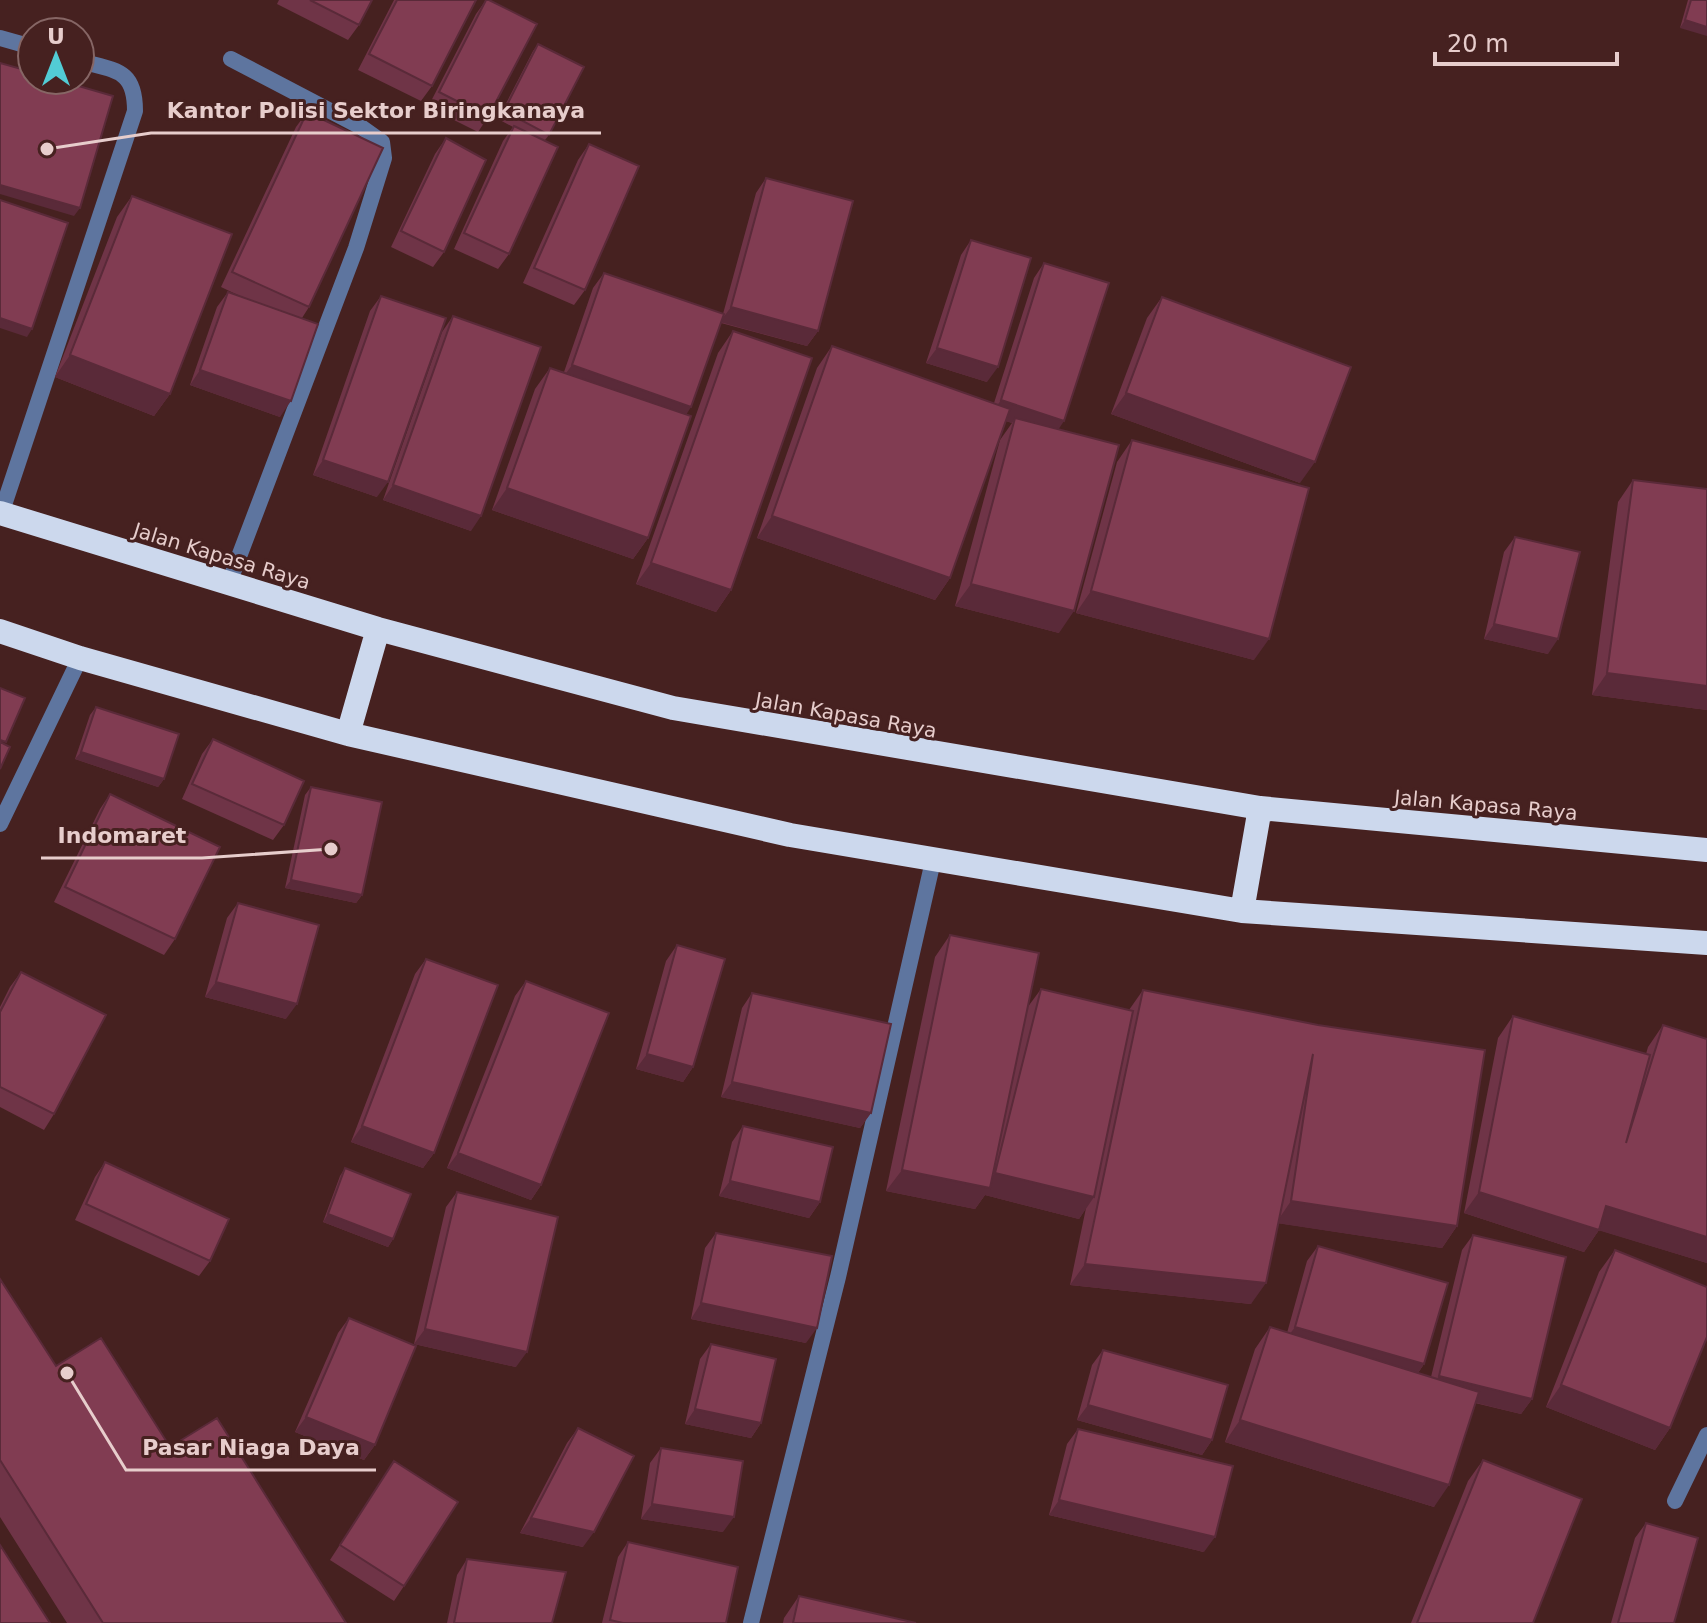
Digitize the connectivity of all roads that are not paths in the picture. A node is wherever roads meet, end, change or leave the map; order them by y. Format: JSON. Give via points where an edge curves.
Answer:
{"nodes":[{"id":1,"x":231,"y":59,"type":"dead end"},
{"id":2,"x":96,"y":66,"type":"edge"},
{"id":3,"x":1,"y":513,"type":"edge"},
{"id":4,"x":229,"y":583,"type":"junction"},
{"id":5,"x":378,"y":629,"type":"junction"},
{"id":6,"x":0,"y":631,"type":"edge"},
{"id":7,"x":80,"y":658,"type":"junction"},
{"id":8,"x":348,"y":734,"type":"junction"},
{"id":9,"x":1260,"y":808,"type":"junction"},
{"id":10,"x":0,"y":824,"type":"edge"},
{"id":11,"x":1707,"y":850,"type":"edge"},
{"id":12,"x":933,"y":861,"type":"junction"},
{"id":13,"x":1242,"y":911,"type":"junction"},
{"id":14,"x":1707,"y":943,"type":"edge"},
{"id":15,"x":1707,"y":1435,"type":"edge"},
{"id":16,"x":1675,"y":1501,"type":"dead end"},
{"id":17,"x":751,"y":1623,"type":"edge"}],
"edges":[{"from":1,"to":4,"type":"street","via":[[361,127],[382,142],[384,158],[356,248]]},
{"from":2,"to":3,"type":"street","via":[[127,76],[135,88],[135,111]]},
{"from":3,"to":4,"type":"highway","name":"Jalan Kapasa Raya"},
{"from":4,"to":5,"type":"highway","name":"Jalan Kapasa Raya"},
{"from":5,"to":8,"type":"highway"},
{"from":5,"to":9,"type":"highway","name":"Jalan Kapasa Raya","via":[[673,708]]},
{"from":6,"to":7,"type":"highway"},
{"from":7,"to":8,"type":"highway"},
{"from":7,"to":10,"type":"street"},
{"from":8,"to":12,"type":"highway","via":[[790,835]]},
{"from":9,"to":11,"type":"highway","name":"Jalan Kapasa Raya"},
{"from":9,"to":13,"type":"highway"},
{"from":12,"to":13,"type":"highway"},
{"from":12,"to":17,"type":"street","via":[[838,1277]]},
{"from":13,"to":14,"type":"highway"},
{"from":15,"to":16,"type":"street"}]}
